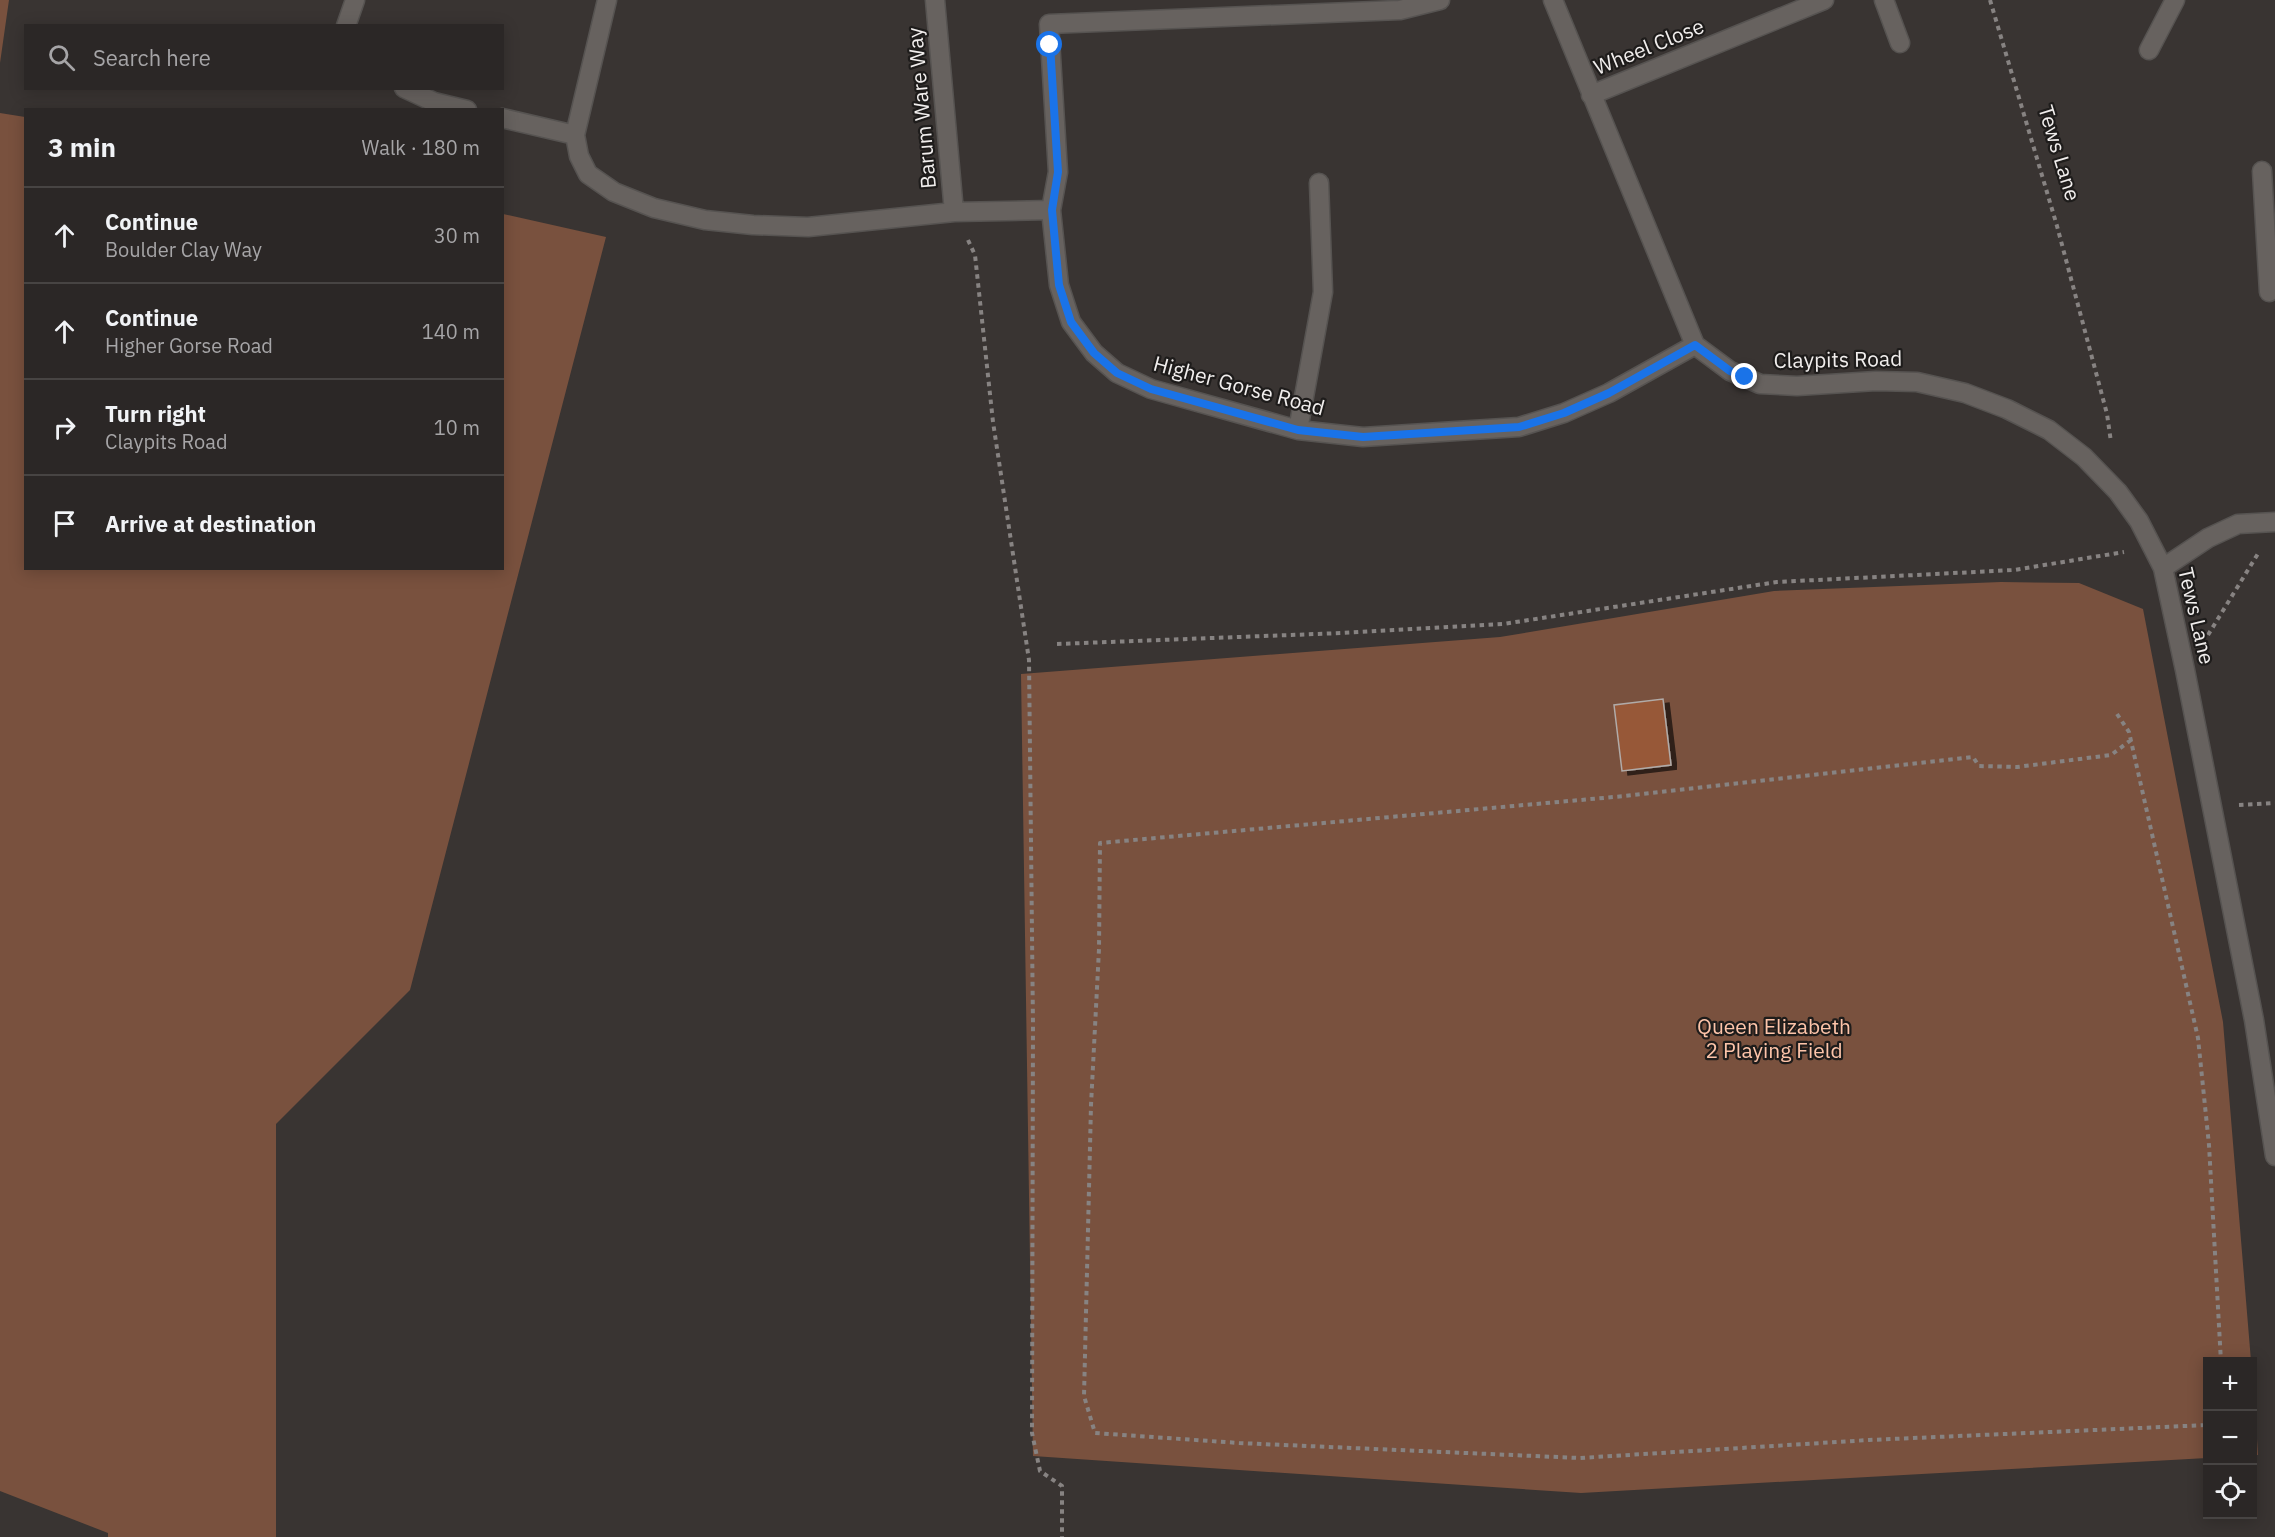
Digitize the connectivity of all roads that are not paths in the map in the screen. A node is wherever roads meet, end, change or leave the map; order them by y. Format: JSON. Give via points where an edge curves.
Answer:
{"nodes":[{"id":1,"x":355,"y":0,"type":"edge"},
{"id":2,"x":607,"y":0,"type":"edge"},
{"id":3,"x":935,"y":0,"type":"edge"},
{"id":4,"x":1440,"y":0,"type":"edge"},
{"id":5,"x":1552,"y":0,"type":"edge"},
{"id":6,"x":1824,"y":0,"type":"edge"},
{"id":7,"x":1884,"y":0,"type":"edge"},
{"id":8,"x":2175,"y":0,"type":"edge"},
{"id":9,"x":347,"y":24,"type":"edge"},
{"id":10,"x":1900,"y":44,"type":"dead end"},
{"id":11,"x":2149,"y":50,"type":"dead end"},
{"id":12,"x":408,"y":90,"type":"edge"},
{"id":13,"x":1591,"y":95,"type":"junction"},
{"id":14,"x":459,"y":108,"type":"edge"},
{"id":15,"x":504,"y":118,"type":"edge"},
{"id":16,"x":575,"y":135,"type":"junction"},
{"id":17,"x":2262,"y":171,"type":"dead end"},
{"id":18,"x":1319,"y":183,"type":"dead end"},
{"id":19,"x":1052,"y":210,"type":"junction"},
{"id":20,"x":954,"y":212,"type":"junction"},
{"id":21,"x":2270,"y":226,"type":"edge"},
{"id":22,"x":2269,"y":292,"type":"dead end"},
{"id":23,"x":1695,"y":345,"type":"junction"},
{"id":24,"x":1298,"y":430,"type":"junction"},
{"id":25,"x":2118,"y":492,"type":"joint"},
{"id":26,"x":2275,"y":522,"type":"edge"},
{"id":27,"x":2163,"y":568,"type":"junction"},
{"id":28,"x":2275,"y":1156,"type":"edge"}],
"edges":[{"from":1,"to":9,"type":"street"},
{"from":2,"to":16,"type":"street"},
{"from":3,"to":20,"type":"street","name":"Barum Ware Way"},
{"from":4,"to":19,"type":"street","name":"Higher Gorse Road","via":[[1388,11],[1049,24],[1058,172]]},
{"from":5,"to":13,"type":"street"},
{"from":6,"to":13,"type":"street","name":"Wheel Close"},
{"from":7,"to":10,"type":"street"},
{"from":8,"to":11,"type":"street"},
{"from":12,"to":14,"type":"street"},
{"from":13,"to":23,"type":"street"},
{"from":15,"to":16,"type":"street"},
{"from":16,"to":20,"type":"street","via":[[588,174],[614,192],[654,208],[705,220],[808,227]]},
{"from":17,"to":21,"type":"street"},
{"from":18,"to":24,"type":"street","via":[[1323,292]]},
{"from":19,"to":20,"type":"street"},
{"from":19,"to":24,"type":"street","name":"Higher Gorse Road","via":[[1059,285],[1071,322],[1094,353],[1117,373],[1151,389]]},
{"from":21,"to":22,"type":"street"},
{"from":23,"to":24,"type":"street","name":"Higher Gorse Road","via":[[1609,393],[1519,427],[1363,437]]},
{"from":23,"to":25,"type":"street","name":"Claypits Road","via":[[1730,371],[1760,384],[1917,382],[1965,393],[2049,430],[2084,457]]},
{"from":25,"to":27,"type":"street","name":"Tews Lane","via":[[2139,521]]},
{"from":26,"to":27,"type":"street","via":[[2238,524],[2208,538]]},
{"from":27,"to":28,"type":"street","name":"Tews Lane","via":[[2254,1020]]}]}
